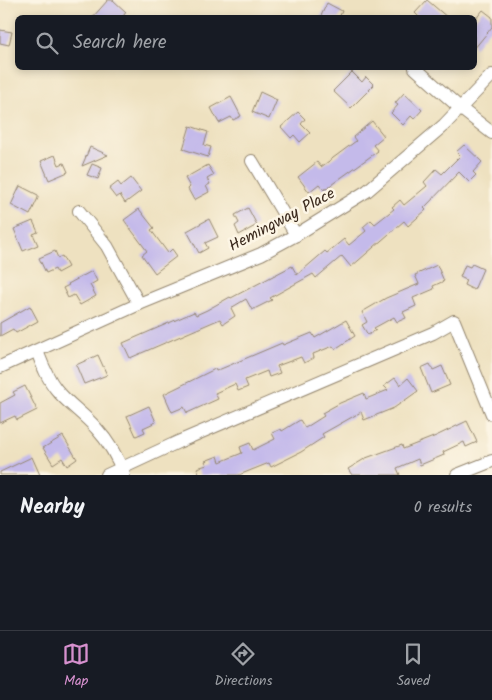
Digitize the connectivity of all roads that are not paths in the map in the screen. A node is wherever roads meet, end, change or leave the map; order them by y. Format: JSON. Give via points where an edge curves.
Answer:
{"nodes":[{"id":1,"x":417,"y":70,"type":"edge"},
{"id":2,"x":492,"y":74,"type":"edge"},
{"id":3,"x":460,"y":108,"type":"junction"},
{"id":4,"x":492,"y":132,"type":"edge"},
{"id":5,"x":252,"y":161,"type":"dead end"},
{"id":6,"x":79,"y":211,"type":"dead end"},
{"id":7,"x":296,"y":235,"type":"junction"},
{"id":8,"x":139,"y":304,"type":"junction"},
{"id":9,"x":37,"y":351,"type":"junction"},
{"id":10,"x":0,"y":367,"type":"edge"},
{"id":11,"x":492,"y":414,"type":"edge"},
{"id":12,"x":492,"y":461,"type":"edge"},
{"id":13,"x":123,"y":472,"type":"edge"},
{"id":14,"x":107,"y":475,"type":"edge"},
{"id":15,"x":457,"y":475,"type":"edge"}],
"edges":[{"from":1,"to":3,"type":"street"},
{"from":2,"to":3,"type":"street","name":"Hemingway Place"},
{"from":3,"to":4,"type":"street"},
{"from":3,"to":7,"type":"street","name":"Hemingway Place","via":[[367,191]]},
{"from":5,"to":7,"type":"street"},
{"from":6,"to":8,"type":"street","via":[[107,246]]},
{"from":7,"to":8,"type":"street","name":"Hemingway Place","via":[[260,254]]},
{"from":8,"to":9,"type":"street","name":"Hemingway Place"},
{"from":9,"to":10,"type":"street","name":"Hemingway Place"},
{"from":9,"to":13,"type":"street","via":[[55,388],[96,427]]},
{"from":11,"to":13,"type":"street","via":[[454,321],[433,333],[178,442]]},
{"from":12,"to":15,"type":"street"},
{"from":13,"to":14,"type":"street"}]}
